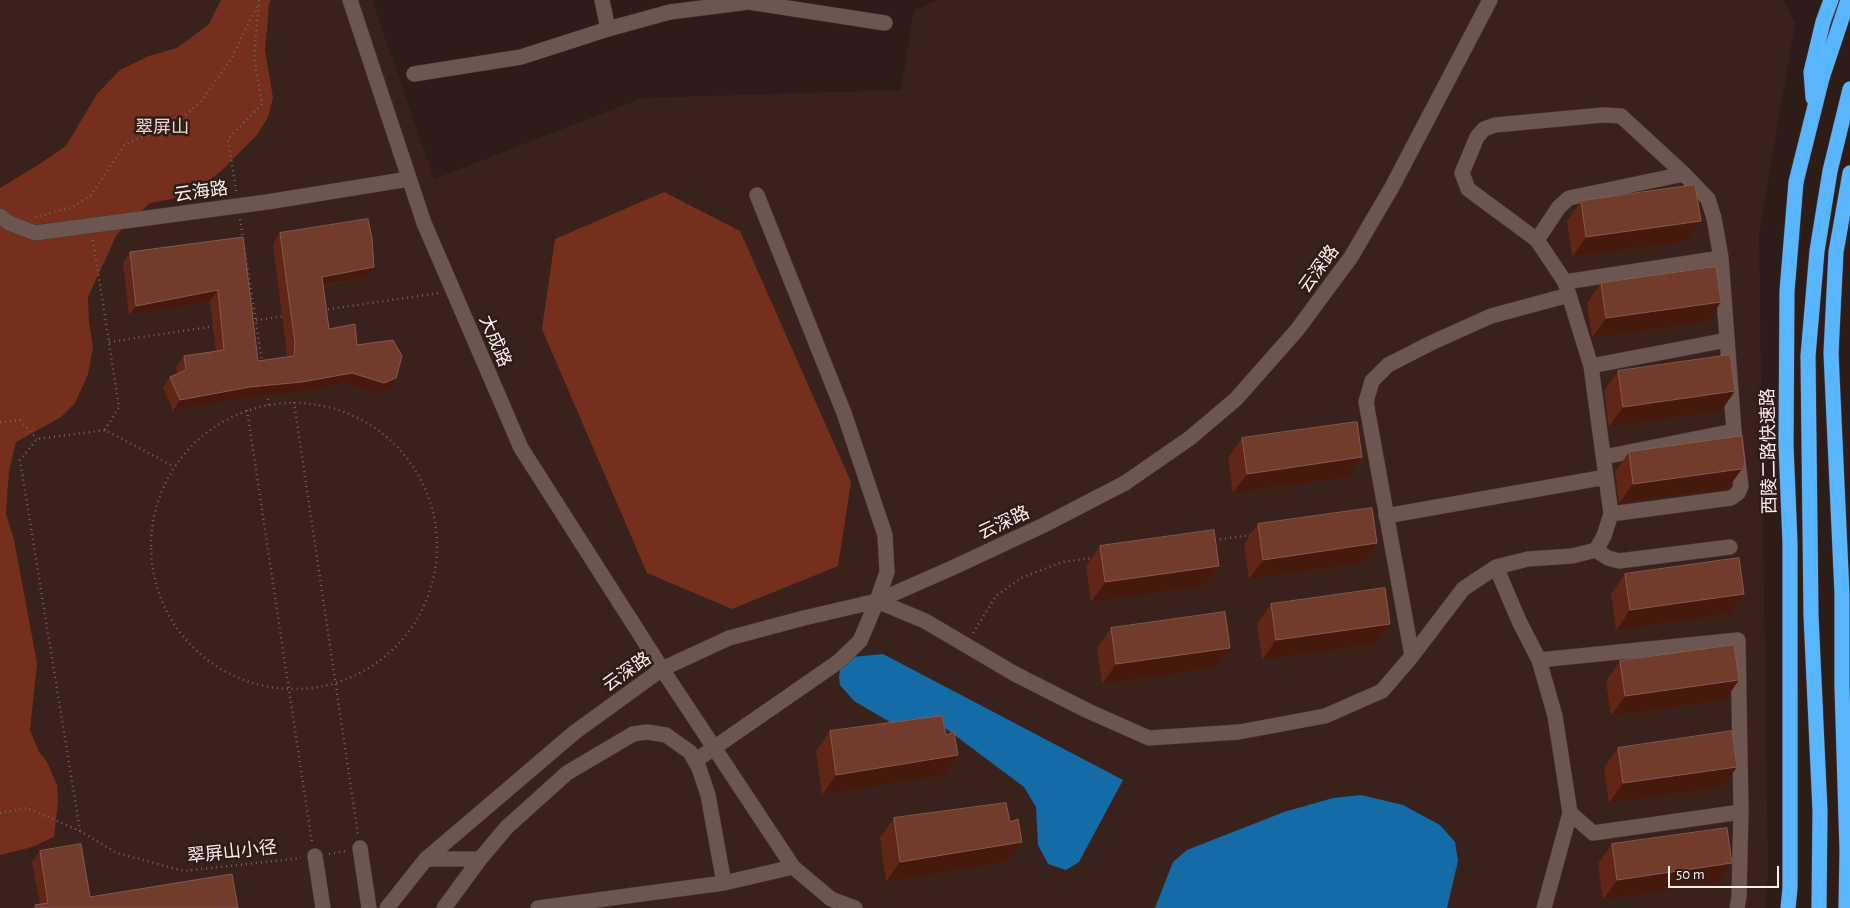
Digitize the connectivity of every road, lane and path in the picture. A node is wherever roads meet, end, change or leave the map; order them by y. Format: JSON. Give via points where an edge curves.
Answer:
{"nodes":[{"id":1,"x":350,"y":0,"type":"edge"},
{"id":2,"x":602,"y":0,"type":"edge"},
{"id":3,"x":1490,"y":0,"type":"edge"},
{"id":4,"x":1831,"y":0,"type":"edge"},
{"id":5,"x":1848,"y":0,"type":"edge"},
{"id":6,"x":259,"y":2,"type":"edge"},
{"id":7,"x":885,"y":23,"type":"dead end"},
{"id":8,"x":608,"y":29,"type":"junction"},
{"id":9,"x":414,"y":74,"type":"dead end"},
{"id":10,"x":1850,"y":90,"type":"edge"},
{"id":11,"x":1814,"y":113,"type":"junction"},
{"id":12,"x":1850,"y":173,"type":"edge"},
{"id":13,"x":1684,"y":174,"type":"junction"},
{"id":14,"x":409,"y":180,"type":"junction"},
{"id":15,"x":757,"y":196,"type":"dead end"},
{"id":16,"x":238,"y":206,"type":"junction"},
{"id":17,"x":0,"y":216,"type":"edge"},
{"id":18,"x":33,"y":217,"type":"dead end"},
{"id":19,"x":91,"y":225,"type":"junction"},
{"id":20,"x":1537,"y":240,"type":"junction"},
{"id":21,"x":1720,"y":258,"type":"junction"},
{"id":22,"x":1567,"y":289,"type":"junction"},
{"id":23,"x":453,"y":291,"type":"junction"},
{"id":24,"x":315,"y":311,"type":"edge"},
{"id":25,"x":295,"y":314,"type":"edge"},
{"id":26,"x":256,"y":320,"type":"junction"},
{"id":27,"x":217,"y":326,"type":"dead end"},
{"id":28,"x":1727,"y":340,"type":"junction"},
{"id":29,"x":109,"y":342,"type":"junction"},
{"id":30,"x":1591,"y":366,"type":"junction"},
{"id":31,"x":263,"y":368,"type":"edge"},
{"id":32,"x":266,"y":387,"type":"edge"},
{"id":33,"x":294,"y":402,"type":"junction"},
{"id":34,"x":269,"y":406,"type":"junction"},
{"id":35,"x":247,"y":410,"type":"junction"},
{"id":36,"x":0,"y":422,"type":"edge"},
{"id":37,"x":105,"y":430,"type":"junction"},
{"id":38,"x":1734,"y":431,"type":"junction"},
{"id":39,"x":37,"y":439,"type":"junction"},
{"id":40,"x":1604,"y":457,"type":"junction"},
{"id":41,"x":174,"y":467,"type":"junction"},
{"id":42,"x":1606,"y":477,"type":"junction"},
{"id":43,"x":1611,"y":514,"type":"junction"},
{"id":44,"x":1386,"y":516,"type":"junction"},
{"id":45,"x":1259,"y":534,"type":"edge"},
{"id":46,"x":1210,"y":541,"type":"edge"},
{"id":47,"x":1730,"y":547,"type":"dead end"},
{"id":48,"x":1596,"y":550,"type":"junction"},
{"id":49,"x":1101,"y":557,"type":"edge"},
{"id":50,"x":1496,"y":567,"type":"junction"},
{"id":51,"x":877,"y":601,"type":"junction"},
{"id":52,"x":966,"y":645,"type":"junction"},
{"id":53,"x":1412,"y":656,"type":"junction"},
{"id":54,"x":1539,"y":660,"type":"junction"},
{"id":55,"x":662,"y":669,"type":"junction"},
{"id":56,"x":335,"y":681,"type":"junction"},
{"id":57,"x":289,"y":687,"type":"junction"},
{"id":58,"x":713,"y":747,"type":"junction"},
{"id":59,"x":695,"y":761,"type":"junction"},
{"id":60,"x":1570,"y":812,"type":"junction"},
{"id":61,"x":1741,"y":812,"type":"junction"},
{"id":62,"x":0,"y":813,"type":"edge"},
{"id":63,"x":80,"y":830,"type":"junction"},
{"id":64,"x":360,"y":848,"type":"junction"},
{"id":65,"x":314,"y":856,"type":"junction"},
{"id":66,"x":426,"y":859,"type":"junction"},
{"id":67,"x":480,"y":859,"type":"junction"},
{"id":68,"x":793,"y":867,"type":"junction"},
{"id":69,"x":724,"y":883,"type":"junction"},
{"id":70,"x":323,"y":908,"type":"edge"},
{"id":71,"x":369,"y":908,"type":"edge"},
{"id":72,"x":387,"y":908,"type":"edge"},
{"id":73,"x":444,"y":908,"type":"edge"},
{"id":74,"x":538,"y":908,"type":"edge"},
{"id":75,"x":855,"y":908,"type":"edge"},
{"id":76,"x":1544,"y":908,"type":"edge"},
{"id":77,"x":1737,"y":908,"type":"edge"},
{"id":78,"x":1788,"y":908,"type":"edge"},
{"id":79,"x":1819,"y":908,"type":"edge"},
{"id":80,"x":1846,"y":908,"type":"edge"}],
"edges":[{"from":1,"to":14,"type":"street","name":"大成路"},
{"from":2,"to":8,"type":"street"},
{"from":3,"to":51,"type":"street","name":"云深路","via":[[1392,187],[1351,257],[1297,330],[1236,399],[1190,438],[1125,482],[1036,529]]},
{"from":4,"to":11,"type":"highway","via":[[1811,72]]},
{"from":5,"to":11,"type":"highway","name":"西陵二路快速路"},
{"from":6,"to":16,"type":"path","via":[[254,57],[262,104],[228,139]]},
{"from":6,"to":18,"type":"path","via":[[230,61],[200,101],[177,123],[125,144],[91,195],[73,207]]},
{"from":7,"to":8,"type":"street","via":[[749,2],[670,12]]},
{"from":8,"to":9,"type":"street","via":[[521,57]]},
{"from":10,"to":79,"type":"highway","via":[[1830,171],[1817,250],[1808,356],[1811,615],[1820,811]]},
{"from":11,"to":78,"type":"highway","name":"西陵二路快速路","via":[[1796,182],[1787,301],[1786,445],[1790,543]]},
{"from":12,"to":80,"type":"highway","via":[[1836,252],[1831,352],[1842,594]]},
{"from":13,"to":20,"type":"street","via":[[1569,198]]},
{"from":13,"to":20,"type":"street","via":[[1621,116],[1603,115],[1484,128],[1462,173],[1468,189]]},
{"from":13,"to":21,"type":"street","via":[[1708,199]]},
{"from":14,"to":16,"type":"street","name":"云海路"},
{"from":14,"to":23,"type":"street","name":"大成路"},
{"from":15,"to":51,"type":"street","via":[[844,413],[885,535],[887,572]]},
{"from":16,"to":19,"type":"street","name":"云海路"},
{"from":16,"to":26,"type":"path"},
{"from":17,"to":19,"type":"street","name":"云海路","via":[[36,233]]},
{"from":19,"to":29,"type":"path"},
{"from":20,"to":22,"type":"street"},
{"from":21,"to":22,"type":"street"},
{"from":21,"to":28,"type":"street"},
{"from":22,"to":30,"type":"street"},
{"from":22,"to":44,"type":"street","via":[[1491,316],[1430,343],[1388,366],[1372,381],[1366,402]]},
{"from":23,"to":24,"type":"path"},
{"from":23,"to":55,"type":"street","name":"大成路","via":[[521,448]]},
{"from":25,"to":26,"type":"path"},
{"from":26,"to":31,"type":"path"},
{"from":27,"to":29,"type":"path"},
{"from":28,"to":30,"type":"street"},
{"from":28,"to":38,"type":"street"},
{"from":29,"to":37,"type":"path","via":[[119,406]]},
{"from":30,"to":40,"type":"street"},
{"from":32,"to":34,"type":"path"},
{"from":33,"to":34,"type":"path"},
{"from":33,"to":56,"type":"path"},
{"from":33,"to":56,"type":"path","via":[[341,410],[383,432],[416,468],[434,512],[438,559],[426,605],[398,645],[360,674]]},
{"from":34,"to":35,"type":"path"},
{"from":35,"to":41,"type":"path","via":[[206,432]]},
{"from":35,"to":57,"type":"path"},
{"from":36,"to":39,"type":"path","via":[[20,420]]},
{"from":37,"to":39,"type":"path"},
{"from":37,"to":41,"type":"path"},
{"from":38,"to":40,"type":"street"},
{"from":38,"to":43,"type":"street","via":[[1741,486],[1731,498]]},
{"from":39,"to":63,"type":"path","via":[[20,460]]},
{"from":40,"to":42,"type":"street"},
{"from":41,"to":57,"type":"path","via":[[155,509],[150,556],[161,602],[186,641],[223,671],[267,687]]},
{"from":42,"to":43,"type":"street"},
{"from":42,"to":44,"type":"street"},
{"from":43,"to":48,"type":"street"},
{"from":44,"to":53,"type":"street"},
{"from":45,"to":46,"type":"path"},
{"from":47,"to":48,"type":"street","via":[[1619,561]]},
{"from":48,"to":50,"type":"street","via":[[1572,556],[1528,559]]},
{"from":49,"to":52,"type":"path","via":[[1062,562],[1022,578],[996,596]]},
{"from":50,"to":53,"type":"street","via":[[1463,590]]},
{"from":50,"to":54,"type":"street"},
{"from":51,"to":52,"type":"street","via":[[925,621]]},
{"from":51,"to":55,"type":"street","name":"云深路","via":[[729,638]]},
{"from":51,"to":58,"type":"street","via":[[860,641],[842,658]]},
{"from":52,"to":53,"type":"street","via":[[1015,674],[1149,738],[1239,732],[1325,716],[1382,691]]},
{"from":54,"to":60,"type":"street","via":[[1555,716]]},
{"from":54,"to":61,"type":"street","via":[[1738,640]]},
{"from":55,"to":58,"type":"street","name":"大成路"},
{"from":55,"to":66,"type":"street","name":"云深路","via":[[575,732]]},
{"from":56,"to":57,"type":"path","via":[[314,688]]},
{"from":56,"to":64,"type":"path"},
{"from":57,"to":65,"type":"path"},
{"from":58,"to":59,"type":"street"},
{"from":58,"to":68,"type":"street","name":"大成路"},
{"from":59,"to":67,"type":"street","via":[[690,752],[666,735],[633,734],[567,774],[507,827]]},
{"from":59,"to":69,"type":"street","via":[[708,795]]},
{"from":60,"to":61,"type":"street","via":[[1593,833]]},
{"from":60,"to":76,"type":"street"},
{"from":61,"to":77,"type":"street"},
{"from":62,"to":63,"type":"path","name":"翠屏山小径","via":[[27,808]]},
{"from":63,"to":65,"type":"path","name":"翠屏山小径","via":[[117,853],[184,871]]},
{"from":64,"to":65,"type":"path","name":"翠屏山小径"},
{"from":64,"to":71,"type":"street"},
{"from":65,"to":70,"type":"street"},
{"from":66,"to":67,"type":"street"},
{"from":66,"to":72,"type":"street","name":"云深路"},
{"from":67,"to":73,"type":"street"},
{"from":68,"to":69,"type":"street"},
{"from":68,"to":75,"type":"street","name":"大成路","via":[[831,899]]},
{"from":69,"to":74,"type":"street"}]}
